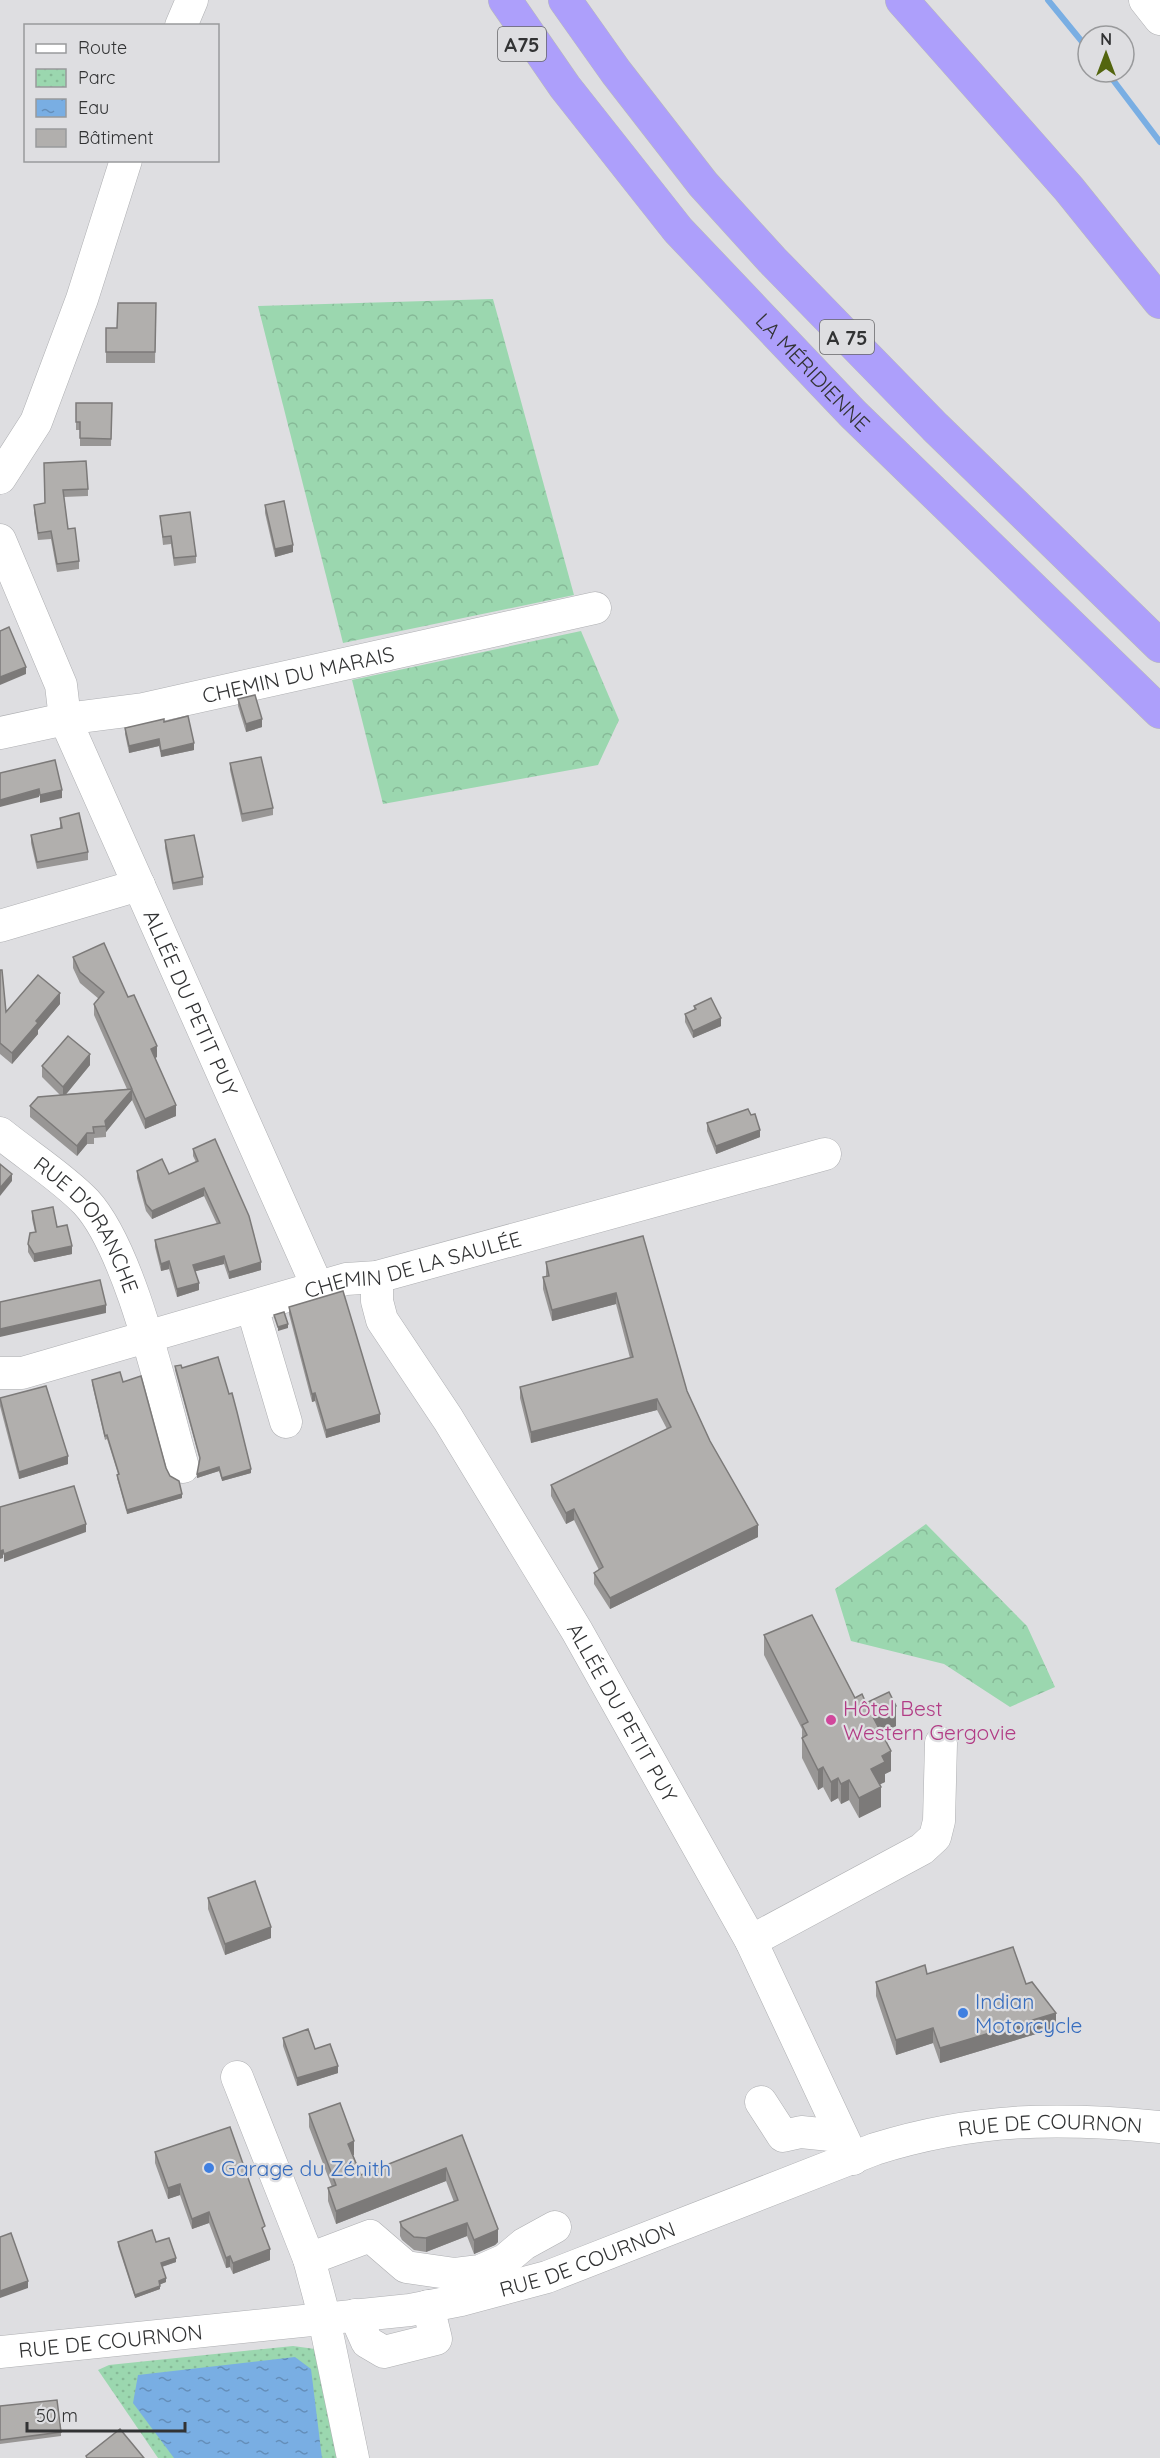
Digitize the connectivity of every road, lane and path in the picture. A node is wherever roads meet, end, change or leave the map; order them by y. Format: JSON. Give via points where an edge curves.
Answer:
{"nodes":[{"id":1,"x":192,"y":0,"type":"edge"},
{"id":2,"x":479,"y":0,"type":"edge"},
{"id":3,"x":505,"y":0,"type":"edge"},
{"id":4,"x":566,"y":0,"type":"edge"},
{"id":5,"x":884,"y":0,"type":"edge"},
{"id":6,"x":902,"y":0,"type":"edge"},
{"id":7,"x":1146,"y":0,"type":"edge"},
{"id":8,"x":1160,"y":19,"type":"edge"},
{"id":9,"x":182,"y":24,"type":"edge"},
{"id":10,"x":973,"y":83,"type":"junction"},
{"id":11,"x":565,"y":87,"type":"junction"},
{"id":12,"x":125,"y":162,"type":"edge"},
{"id":13,"x":1160,"y":302,"type":"edge"},
{"id":14,"x":0,"y":478,"type":"edge"},
{"id":15,"x":0,"y":540,"type":"edge"},
{"id":16,"x":595,"y":608,"type":"dead end"},
{"id":17,"x":1160,"y":646,"type":"edge"},
{"id":18,"x":1160,"y":712,"type":"edge"},
{"id":19,"x":65,"y":719,"type":"junction"},
{"id":20,"x":0,"y":733,"type":"edge"},
{"id":21,"x":139,"y":885,"type":"junction"},
{"id":22,"x":0,"y":926,"type":"edge"},
{"id":23,"x":0,"y":1133,"type":"edge"},
{"id":24,"x":825,"y":1154,"type":"dead end"},
{"id":25,"x":377,"y":1277,"type":"junction"},
{"id":26,"x":318,"y":1288,"type":"junction"},
{"id":27,"x":252,"y":1307,"type":"junction"},
{"id":28,"x":145,"y":1337,"type":"junction"},
{"id":29,"x":0,"y":1374,"type":"edge"},
{"id":30,"x":286,"y":1422,"type":"dead end"},
{"id":31,"x":183,"y":1467,"type":"dead end"},
{"id":32,"x":941,"y":1743,"type":"dead end"},
{"id":33,"x":751,"y":1941,"type":"junction"},
{"id":34,"x":237,"y":2077,"type":"dead end"},
{"id":35,"x":761,"y":2102,"type":"dead end"},
{"id":36,"x":1160,"y":2127,"type":"edge"},
{"id":37,"x":846,"y":2148,"type":"junction"},
{"id":38,"x":555,"y":2226,"type":"dead end"},
{"id":39,"x":309,"y":2259,"type":"junction"},
{"id":40,"x":324,"y":2319,"type":"junction"},
{"id":41,"x":0,"y":2352,"type":"edge"},
{"id":42,"x":353,"y":2458,"type":"edge"}],
"edges":[{"from":1,"to":9,"type":"street"},
{"from":2,"to":11,"type":"highway","number":"A75"},
{"from":3,"to":11,"type":"highway","name":"LA MÉRIDIENNE","number":"A 75"},
{"from":4,"to":17,"type":"highway","number":"A 75","via":[[703,184],[772,260],[935,427]]},
{"from":5,"to":10,"type":"highway"},
{"from":6,"to":10,"type":"highway"},
{"from":7,"to":8,"type":"street"},
{"from":10,"to":13,"type":"highway","via":[[1069,189]]},
{"from":11,"to":18,"type":"highway","name":"LA MÉRIDIENNE","number":"A 75","via":[[678,230],[853,414]]},
{"from":12,"to":14,"type":"street","via":[[82,299],[36,422]]},
{"from":15,"to":19,"type":"street","name":"ALLÉE DU PETIT PUY","via":[[60,685]]},
{"from":16,"to":19,"type":"street","name":"CHEMIN DU MARAIS","via":[[143,709]]},
{"from":19,"to":20,"type":"street","name":"CHEMIN DU MARAIS"},
{"from":19,"to":21,"type":"street","name":"ALLÉE DU PETIT PUY"},
{"from":21,"to":22,"type":"street"},
{"from":21,"to":26,"type":"street","name":"ALLÉE DU PETIT PUY"},
{"from":23,"to":28,"type":"street","name":"RUE D'ORANCHE","via":[[86,1203],[111,1240]]},
{"from":24,"to":25,"type":"street","name":"CHEMIN DE LA SAULÉE"},
{"from":25,"to":26,"type":"street","name":"CHEMIN DE LA SAULÉE","via":[[346,1279]]},
{"from":25,"to":33,"type":"street","name":"ALLÉE DU PETIT PUY","via":[[382,1320],[448,1419],[577,1630]]},
{"from":26,"to":27,"type":"street","name":"CHEMIN DE LA SAULÉE"},
{"from":27,"to":28,"type":"street","name":"CHEMIN DE LA SAULÉE"},
{"from":27,"to":30,"type":"street"},
{"from":28,"to":29,"type":"street","name":"CHEMIN DE LA SAULÉE","via":[[22,1373]]},
{"from":28,"to":31,"type":"street","name":"RUE D'ORANCHE"},
{"from":32,"to":33,"type":"street","via":[[935,1837],[922,1849]]},
{"from":33,"to":37,"type":"street","name":"ALLÉE DU PETIT PUY"},
{"from":34,"to":39,"type":"street"},
{"from":35,"to":37,"type":"street","via":[[783,2136],[801,2132]]},
{"from":36,"to":37,"type":"street","name":"RUE DE COURNON","via":[[1013,2121]]},
{"from":37,"to":40,"type":"street","name":"RUE DE COURNON","via":[[547,2277],[428,2306]]},
{"from":38,"to":39,"type":"street","via":[[505,2260],[480,2271],[455,2274],[406,2267],[370,2236]]},
{"from":39,"to":40,"type":"street"},
{"from":40,"to":41,"type":"street","name":"RUE DE COURNON"},
{"from":40,"to":42,"type":"street"}]}
